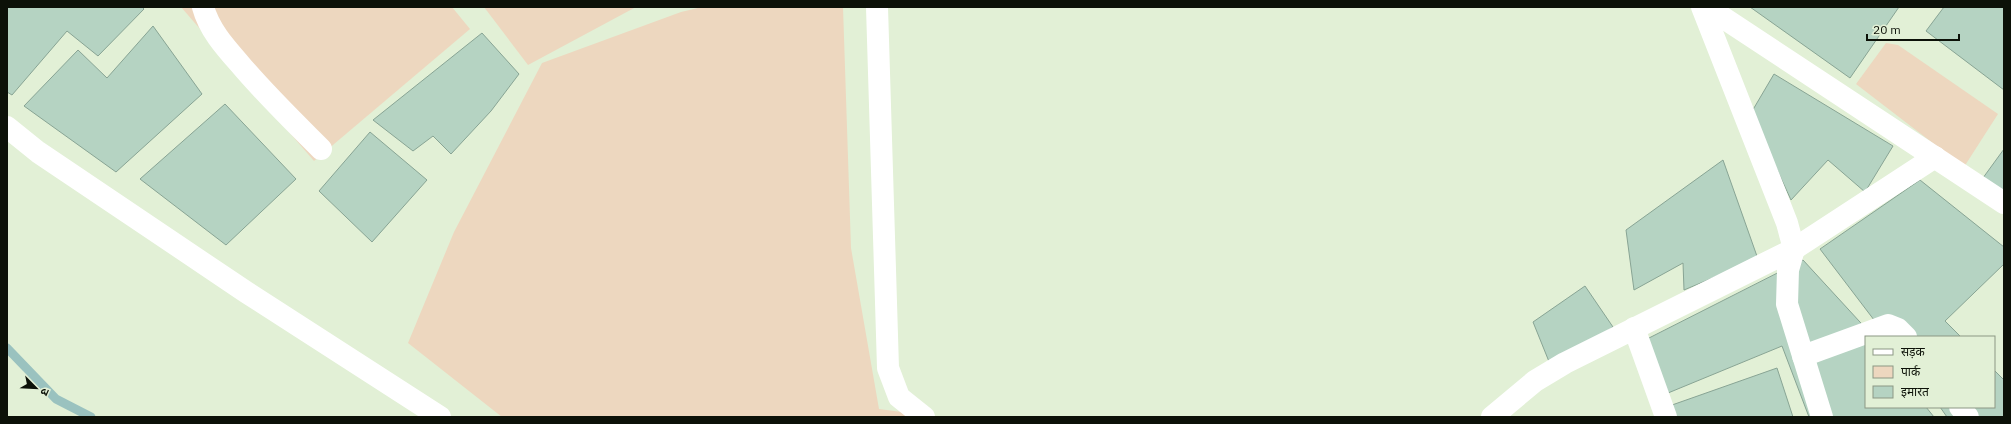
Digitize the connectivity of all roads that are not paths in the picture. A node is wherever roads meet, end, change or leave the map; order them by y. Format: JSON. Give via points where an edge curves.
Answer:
{"nodes":[{"id":1,"x":203,"y":7,"type":"edge"},
{"id":2,"x":877,"y":7,"type":"edge"},
{"id":3,"x":1702,"y":7,"type":"edge"},
{"id":4,"x":1707,"y":7,"type":"edge"},
{"id":5,"x":7,"y":127,"type":"edge"},
{"id":6,"x":321,"y":149,"type":"dead end"},
{"id":7,"x":1935,"y":157,"type":"junction"},
{"id":8,"x":2004,"y":203,"type":"edge"},
{"id":9,"x":1794,"y":249,"type":"junction"},
{"id":10,"x":1634,"y":328,"type":"junction"},
{"id":11,"x":1905,"y":336,"type":"edge"},
{"id":12,"x":1803,"y":356,"type":"junction"},
{"id":13,"x":1961,"y":408,"type":"edge"},
{"id":14,"x":440,"y":417,"type":"edge"},
{"id":15,"x":924,"y":417,"type":"edge"},
{"id":16,"x":1492,"y":417,"type":"edge"},
{"id":17,"x":1666,"y":417,"type":"edge"},
{"id":18,"x":1822,"y":417,"type":"edge"},
{"id":19,"x":1968,"y":417,"type":"edge"}],
"edges":[{"from":1,"to":6,"type":"street","via":[[206,19],[220,41],[259,87]]},
{"from":2,"to":15,"type":"street","via":[[888,368],[899,396]]},
{"from":3,"to":9,"type":"street","via":[[1787,223]]},
{"from":4,"to":7,"type":"street"},
{"from":5,"to":14,"type":"street","via":[[38,152]]},
{"from":7,"to":8,"type":"street"},
{"from":7,"to":9,"type":"street"},
{"from":9,"to":10,"type":"street"},
{"from":9,"to":12,"type":"street","via":[[1788,270],[1787,304]]},
{"from":10,"to":16,"type":"street","via":[[1535,380]]},
{"from":10,"to":17,"type":"street"},
{"from":11,"to":12,"type":"street","via":[[1898,329],[1888,326]]},
{"from":12,"to":18,"type":"street"},
{"from":13,"to":19,"type":"street"}]}
